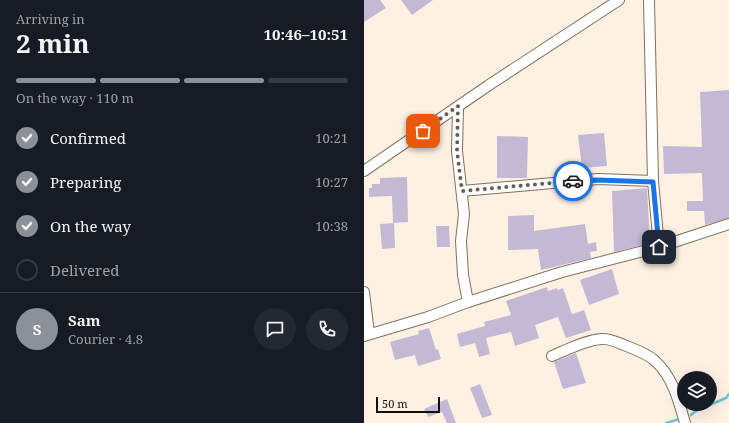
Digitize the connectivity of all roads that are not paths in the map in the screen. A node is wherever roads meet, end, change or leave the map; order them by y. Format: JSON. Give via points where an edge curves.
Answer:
{"nodes":[{"id":1,"x":619,"y":0,"type":"edge"},
{"id":2,"x":649,"y":0,"type":"edge"},
{"id":3,"x":458,"y":106,"type":"junction"},
{"id":4,"x":364,"y":171,"type":"edge"},
{"id":5,"x":653,"y":182,"type":"junction"},
{"id":6,"x":462,"y":191,"type":"junction"},
{"id":7,"x":729,"y":224,"type":"edge"},
{"id":8,"x":659,"y":247,"type":"junction"},
{"id":9,"x":364,"y":292,"type":"edge"},
{"id":10,"x":468,"y":302,"type":"junction"},
{"id":11,"x":367,"y":335,"type":"edge"},
{"id":12,"x":552,"y":356,"type":"dead end"},
{"id":13,"x":685,"y":423,"type":"edge"}],
"edges":[{"from":1,"to":3,"type":"street"},
{"from":2,"to":5,"type":"street"},
{"from":3,"to":4,"type":"street"},
{"from":3,"to":6,"type":"street","via":[[457,151]]},
{"from":5,"to":6,"type":"street","via":[[598,180]]},
{"from":5,"to":8,"type":"street"},
{"from":6,"to":10,"type":"street","via":[[463,275]]},
{"from":7,"to":8,"type":"street"},
{"from":8,"to":10,"type":"street","via":[[562,272]]},
{"from":9,"to":11,"type":"street"},
{"from":10,"to":11,"type":"street"},
{"from":12,"to":13,"type":"street","via":[[602,338],[633,348],[653,359],[664,370],[672,384]]}]}
